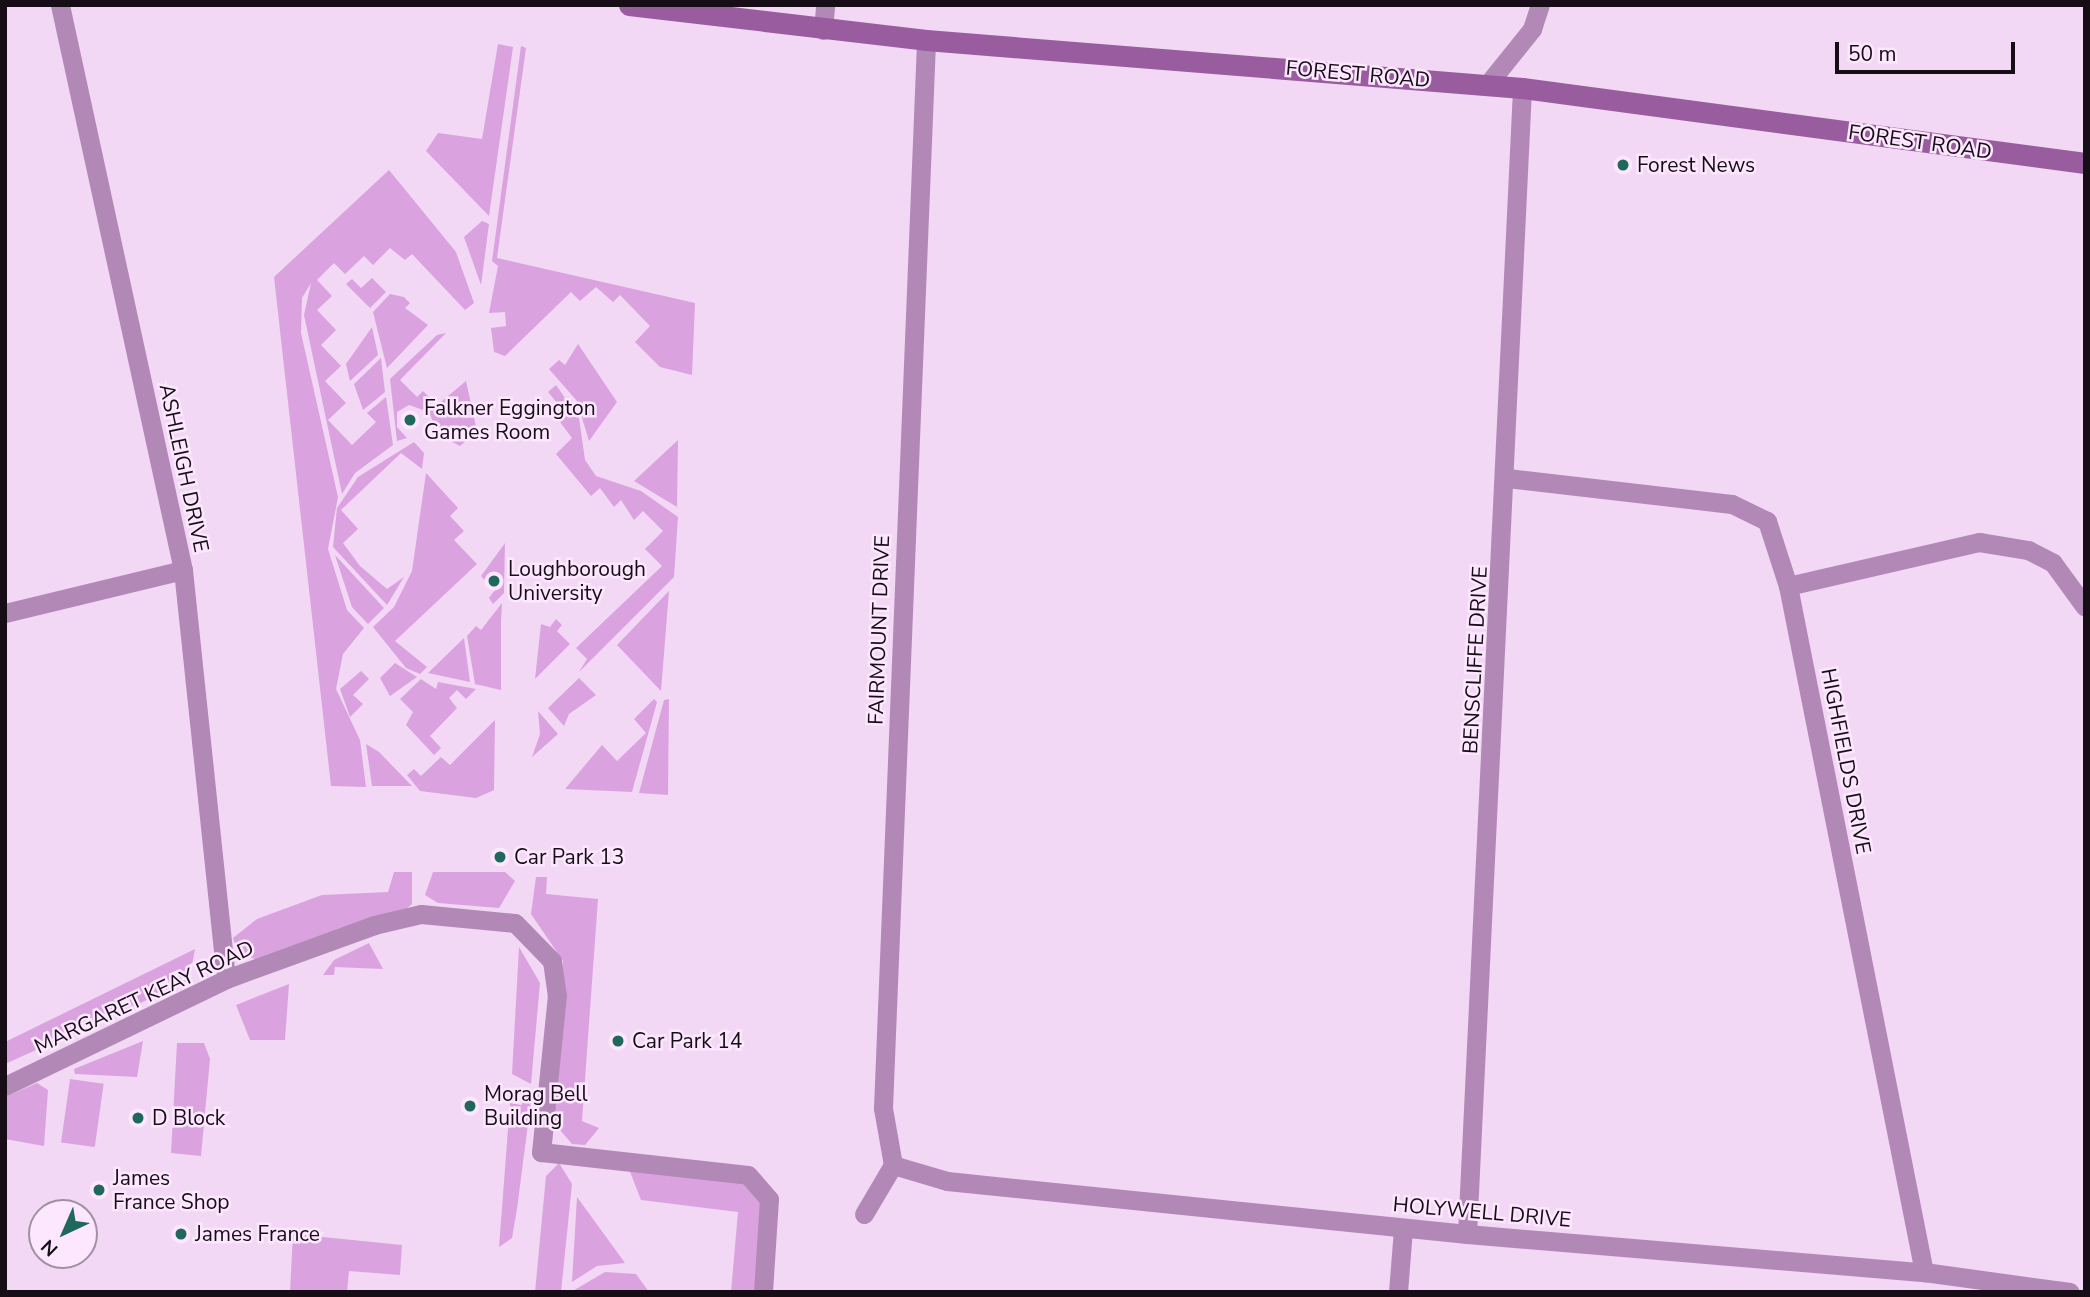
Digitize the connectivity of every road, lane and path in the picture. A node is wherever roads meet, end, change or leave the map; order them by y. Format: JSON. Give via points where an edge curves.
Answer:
{"nodes":[{"id":1,"x":60,"y":5,"type":"edge"},
{"id":2,"x":629,"y":5,"type":"edge"},
{"id":3,"x":825,"y":5,"type":"edge"},
{"id":4,"x":1540,"y":5,"type":"edge"},
{"id":5,"x":823,"y":30,"type":"junction"},
{"id":6,"x":926,"y":40,"type":"junction"},
{"id":7,"x":1488,"y":85,"type":"junction"},
{"id":8,"x":1522,"y":88,"type":"junction"},
{"id":9,"x":2085,"y":163,"type":"edge"},
{"id":10,"x":1507,"y":478,"type":"junction"},
{"id":11,"x":183,"y":570,"type":"junction"},
{"id":12,"x":1788,"y":586,"type":"junction"},
{"id":13,"x":2085,"y":607,"type":"edge"},
{"id":14,"x":5,"y":612,"type":"edge"},
{"id":15,"x":226,"y":979,"type":"junction"},
{"id":16,"x":5,"y":1086,"type":"edge"},
{"id":17,"x":894,"y":1165,"type":"junction"},
{"id":18,"x":864,"y":1214,"type":"dead end"},
{"id":19,"x":1403,"y":1228,"type":"junction"},
{"id":20,"x":1467,"y":1234,"type":"junction"},
{"id":21,"x":1924,"y":1272,"type":"junction"},
{"id":22,"x":764,"y":1292,"type":"edge"},
{"id":23,"x":1398,"y":1292,"type":"edge"},
{"id":24,"x":2070,"y":1292,"type":"edge"}],
"edges":[{"from":1,"to":11,"type":"street","name":"ASHLEIGH DRIVE"},
{"from":2,"to":5,"type":"street","name":"FOREST ROAD"},
{"from":3,"to":5,"type":"street"},
{"from":4,"to":7,"type":"street","via":[[1532,29]]},
{"from":5,"to":6,"type":"street","name":"FOREST ROAD"},
{"from":6,"to":7,"type":"street","name":"FOREST ROAD"},
{"from":6,"to":17,"type":"street","name":"FAIRMOUNT DRIVE","via":[[883,1108]]},
{"from":7,"to":8,"type":"street","name":"FOREST ROAD"},
{"from":8,"to":9,"type":"street","name":"FOREST ROAD"},
{"from":8,"to":10,"type":"street","name":"BENSCLIFFE DRIVE"},
{"from":10,"to":12,"type":"street","name":"HIGHFIELDS DRIVE","via":[[1751,511],[1767,521]]},
{"from":10,"to":20,"type":"street","name":"BENSCLIFFE DRIVE"},
{"from":11,"to":14,"type":"street"},
{"from":11,"to":15,"type":"street","name":"ASHLEIGH DRIVE"},
{"from":12,"to":13,"type":"street","via":[[1979,542],[2028,550],[2053,563]]},
{"from":12,"to":21,"type":"street","name":"HIGHFIELDS DRIVE"},
{"from":15,"to":16,"type":"street","name":"MARGARET KEAY ROAD"},
{"from":15,"to":22,"type":"street","name":"MARGARET KEAY ROAD","via":[[421,914],[515,923],[552,961],[557,995],[541,1152],[748,1175],[769,1199]]},
{"from":17,"to":18,"type":"street"},
{"from":17,"to":19,"type":"street","name":"HOLYWELL DRIVE","via":[[947,1181]]},
{"from":19,"to":20,"type":"street","name":"HOLYWELL DRIVE"},
{"from":19,"to":23,"type":"street"},
{"from":20,"to":21,"type":"street","name":"HOLYWELL DRIVE"},
{"from":21,"to":24,"type":"street","name":"HOLYWELL DRIVE"}]}
